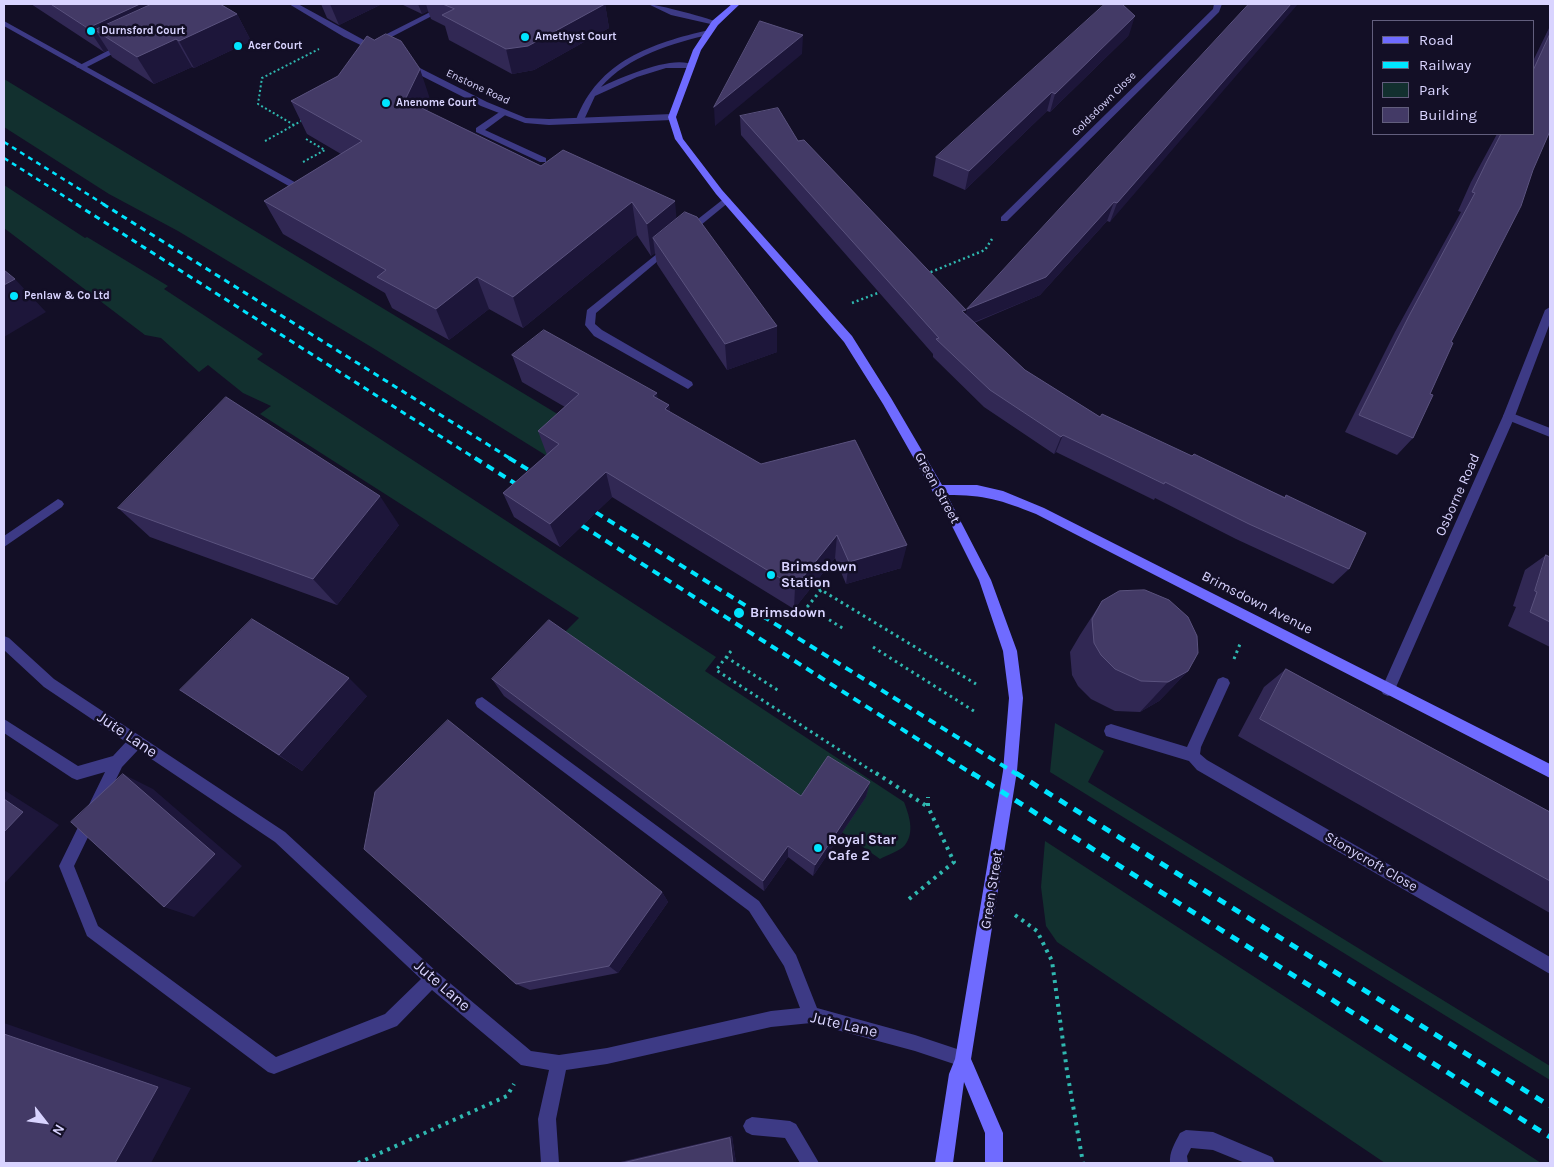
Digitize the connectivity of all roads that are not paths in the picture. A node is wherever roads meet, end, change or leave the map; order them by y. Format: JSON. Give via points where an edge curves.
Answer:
{"nodes":[{"id":1,"x":292,"y":4,"type":"edge"},
{"id":2,"x":451,"y":4,"type":"edge"},
{"id":3,"x":652,"y":4,"type":"edge"},
{"id":4,"x":736,"y":4,"type":"edge"},
{"id":5,"x":1218,"y":4,"type":"edge"},
{"id":6,"x":4,"y":23,"type":"edge"},
{"id":7,"x":715,"y":24,"type":"junction"},
{"id":8,"x":709,"y":32,"type":"junction"},
{"id":9,"x":134,"y":42,"type":"edge"},
{"id":10,"x":369,"y":45,"type":"junction"},
{"id":11,"x":387,"y":54,"type":"edge"},
{"id":12,"x":396,"y":59,"type":"edge"},
{"id":13,"x":690,"y":66,"type":"junction"},
{"id":14,"x":80,"y":67,"type":"junction"},
{"id":15,"x":590,"y":95,"type":"junction"},
{"id":16,"x":504,"y":112,"type":"junction"},
{"id":17,"x":672,"y":117,"type":"junction"},
{"id":18,"x":580,"y":120,"type":"junction"},
{"id":19,"x":543,"y":160,"type":"dead end"},
{"id":20,"x":308,"y":193,"type":"edge"},
{"id":21,"x":726,"y":200,"type":"junction"},
{"id":22,"x":1004,"y":219,"type":"road end"},
{"id":23,"x":1550,"y":310,"type":"edge"},
{"id":24,"x":688,"y":385,"type":"dead end"},
{"id":25,"x":1509,"y":416,"type":"junction"},
{"id":26,"x":1550,"y":432,"type":"edge"},
{"id":27,"x":940,"y":490,"type":"junction"},
{"id":28,"x":58,"y":504,"type":"dead end"},
{"id":29,"x":4,"y":542,"type":"edge"},
{"id":30,"x":4,"y":642,"type":"edge"},
{"id":31,"x":1224,"y":683,"type":"road end"},
{"id":32,"x":1388,"y":690,"type":"junction"},
{"id":33,"x":482,"y":703,"type":"dead end"},
{"id":34,"x":4,"y":725,"type":"edge"},
{"id":35,"x":1111,"y":731,"type":"dead end"},
{"id":36,"x":137,"y":742,"type":"junction"},
{"id":37,"x":1193,"y":756,"type":"junction"},
{"id":38,"x":116,"y":762,"type":"junction"},
{"id":39,"x":1550,"y":771,"type":"edge"},
{"id":40,"x":1550,"y":966,"type":"edge"},
{"id":41,"x":432,"y":979,"type":"junction"},
{"id":42,"x":811,"y":1015,"type":"junction"},
{"id":43,"x":964,"y":1059,"type":"junction"},
{"id":44,"x":559,"y":1063,"type":"junction"},
{"id":45,"x":752,"y":1126,"type":"dead end"},
{"id":46,"x":550,"y":1163,"type":"edge"},
{"id":47,"x":810,"y":1163,"type":"edge"},
{"id":48,"x":944,"y":1163,"type":"edge"},
{"id":49,"x":994,"y":1163,"type":"edge"},
{"id":50,"x":1178,"y":1163,"type":"edge"},
{"id":51,"x":1266,"y":1163,"type":"edge"}],
"edges":[{"from":1,"to":10,"type":"street"},
{"from":2,"to":10,"type":"street"},
{"from":3,"to":7,"type":"street"},
{"from":4,"to":7,"type":"street"},
{"from":5,"to":22,"type":"street","name":"Goldsdown Close","via":[[1216,10]]},
{"from":6,"to":14,"type":"street"},
{"from":7,"to":8,"type":"street"},
{"from":8,"to":13,"type":"street"},
{"from":8,"to":15,"type":"street","via":[[686,37],[640,56],[602,80]]},
{"from":9,"to":14,"type":"street"},
{"from":10,"to":11,"type":"street"},
{"from":12,"to":16,"type":"street","name":"Enstone Road"},
{"from":13,"to":15,"type":"street","via":[[666,66],[634,74]]},
{"from":13,"to":17,"type":"street"},
{"from":14,"to":20,"type":"street"},
{"from":15,"to":18,"type":"street"},
{"from":16,"to":18,"type":"street","name":"Enstone Road","via":[[525,120]]},
{"from":16,"to":19,"type":"street","via":[[479,130]]},
{"from":17,"to":18,"type":"street","name":"Enstone Road"},
{"from":17,"to":21,"type":"street","name":"Green Street","via":[[679,139]]},
{"from":21,"to":24,"type":"street","via":[[591,312],[590,325],[598,333]]},
{"from":21,"to":27,"type":"street","name":"Green Street","via":[[848,339]]},
{"from":23,"to":25,"type":"street","name":"Osborne Road"},
{"from":25,"to":26,"type":"street"},
{"from":25,"to":32,"type":"street","name":"Osborne Road"},
{"from":27,"to":32,"type":"street","name":"Brimsdown Avenue","via":[[977,490],[1004,496],[1040,511]]},
{"from":27,"to":43,"type":"street","name":"Green Street","via":[[1000,617],[1015,678],[1016,722],[1010,771]]},
{"from":28,"to":29,"type":"street"},
{"from":30,"to":36,"type":"street","name":"Jute Lane","via":[[49,683]]},
{"from":31,"to":37,"type":"street","via":[[1194,747]]},
{"from":32,"to":39,"type":"street","name":"Brimsdown Avenue"},
{"from":33,"to":42,"type":"street","via":[[754,906],[790,961]]},
{"from":34,"to":38,"type":"street","via":[[77,773]]},
{"from":35,"to":37,"type":"street","name":"Stonycroft Close"},
{"from":36,"to":38,"type":"street"},
{"from":36,"to":41,"type":"street","name":"Jute Lane","via":[[280,837]]},
{"from":37,"to":40,"type":"street","name":"Stonycroft Close","via":[[1202,765]]},
{"from":38,"to":41,"type":"street","via":[[66,866],[92,930],[274,1066],[391,1020]]},
{"from":41,"to":44,"type":"street","name":"Jute Lane","via":[[528,1059]]},
{"from":42,"to":43,"type":"street","name":"Jute Lane"},
{"from":42,"to":44,"type":"street","name":"Jute Lane","via":[[771,1018],[607,1056]]},
{"from":43,"to":48,"type":"street","name":"Green Street","via":[[957,1074]]},
{"from":43,"to":49,"type":"street","via":[[994,1133]]},
{"from":44,"to":46,"type":"street","via":[[548,1119]]},
{"from":45,"to":47,"type":"street","via":[[790,1130]]},
{"from":50,"to":51,"type":"street","via":[[1178,1155],[1186,1139],[1213,1140]]}]}
